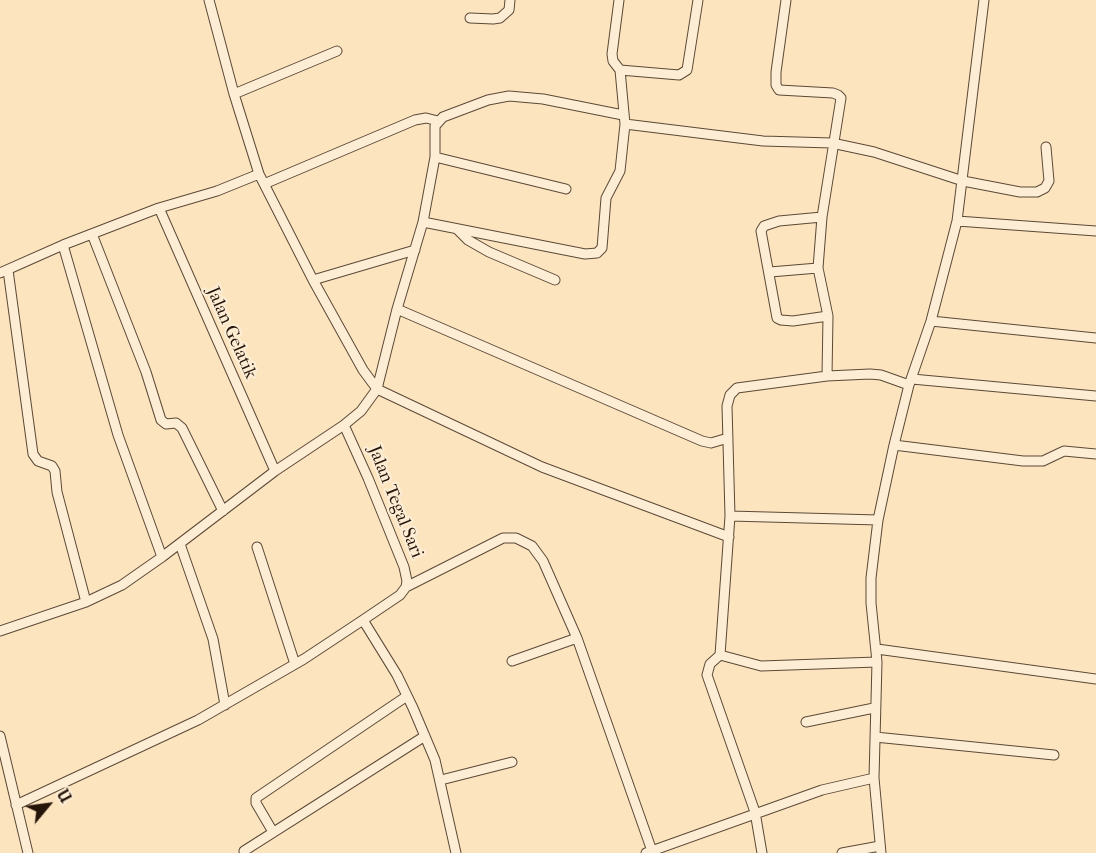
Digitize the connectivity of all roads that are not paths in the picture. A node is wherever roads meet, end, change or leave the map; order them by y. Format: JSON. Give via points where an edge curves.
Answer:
{"nodes":[{"id":1,"x":208,"y":0,"type":"edge"},
{"id":2,"x":510,"y":0,"type":"edge"},
{"id":3,"x":619,"y":0,"type":"edge"},
{"id":4,"x":698,"y":0,"type":"edge"},
{"id":5,"x":786,"y":0,"type":"edge"},
{"id":6,"x":984,"y":0,"type":"edge"},
{"id":7,"x":470,"y":18,"type":"dead end"},
{"id":8,"x":337,"y":51,"type":"dead end"},
{"id":9,"x":620,"y":70,"type":"junction"},
{"id":10,"x":234,"y":94,"type":"junction"},
{"id":11,"x":624,"y":119,"type":"junction"},
{"id":12,"x":438,"y":121,"type":"junction"},
{"id":13,"x":832,"y":143,"type":"junction"},
{"id":14,"x":1046,"y":147,"type":"dead end"},
{"id":15,"x":435,"y":158,"type":"junction"},
{"id":16,"x":259,"y":174,"type":"junction"},
{"id":17,"x":963,"y":181,"type":"junction"},
{"id":18,"x":264,"y":184,"type":"junction"},
{"id":19,"x":566,"y":189,"type":"dead end"},
{"id":20,"x":159,"y":208,"type":"junction"},
{"id":21,"x":822,"y":217,"type":"junction"},
{"id":22,"x":957,"y":221,"type":"junction"},
{"id":23,"x":423,"y":222,"type":"junction"},
{"id":24,"x":457,"y":229,"type":"junction"},
{"id":25,"x":1096,"y":231,"type":"edge"},
{"id":26,"x":92,"y":234,"type":"junction"},
{"id":27,"x":63,"y":246,"type":"junction"},
{"id":28,"x":416,"y":250,"type":"junction"},
{"id":29,"x":818,"y":268,"type":"junction"},
{"id":30,"x":4,"y":272,"type":"edge"},
{"id":31,"x":770,"y":272,"type":"junction"},
{"id":32,"x":313,"y":280,"type":"junction"},
{"id":33,"x":555,"y":280,"type":"dead end"},
{"id":34,"x":397,"y":309,"type":"junction"},
{"id":35,"x":828,"y":316,"type":"junction"},
{"id":36,"x":931,"y":321,"type":"junction"},
{"id":37,"x":1096,"y":338,"type":"edge"},
{"id":38,"x":827,"y":376,"type":"junction"},
{"id":39,"x":911,"y":382,"type":"junction"},
{"id":40,"x":377,"y":389,"type":"junction"},
{"id":41,"x":1096,"y":396,"type":"edge"},
{"id":42,"x":344,"y":425,"type":"junction"},
{"id":43,"x":728,"y":438,"type":"junction"},
{"id":44,"x":894,"y":445,"type":"junction"},
{"id":45,"x":1096,"y":454,"type":"edge"},
{"id":46,"x":275,"y":471,"type":"junction"},
{"id":47,"x":223,"y":511,"type":"junction"},
{"id":48,"x":730,"y":516,"type":"junction"},
{"id":49,"x":878,"y":520,"type":"junction"},
{"id":50,"x":729,"y":537,"type":"junction"},
{"id":51,"x":180,"y":544,"type":"junction"},
{"id":52,"x":257,"y":547,"type":"dead end"},
{"id":53,"x":162,"y":557,"type":"junction"},
{"id":54,"x":406,"y":587,"type":"junction"},
{"id":55,"x":87,"y":602,"type":"junction"},
{"id":56,"x":363,"y":620,"type":"junction"},
{"id":57,"x":0,"y":632,"type":"edge"},
{"id":58,"x":577,"y":638,"type":"junction"},
{"id":59,"x":877,"y":649,"type":"junction"},
{"id":60,"x":720,"y":655,"type":"junction"},
{"id":61,"x":512,"y":661,"type":"dead end"},
{"id":62,"x":877,"y":662,"type":"junction"},
{"id":63,"x":295,"y":664,"type":"junction"},
{"id":64,"x":1096,"y":679,"type":"edge"},
{"id":65,"x":407,"y":696,"type":"junction"},
{"id":66,"x":225,"y":705,"type":"junction"},
{"id":67,"x":874,"y":708,"type":"junction"},
{"id":68,"x":806,"y":722,"type":"dead end"},
{"id":69,"x":0,"y":735,"type":"edge"},
{"id":70,"x":425,"y":736,"type":"junction"},
{"id":71,"x":875,"y":737,"type":"junction"},
{"id":72,"x":1054,"y":755,"type":"dead end"},
{"id":73,"x":512,"y":762,"type":"dead end"},
{"id":74,"x":874,"y":778,"type":"junction"},
{"id":75,"x":441,"y":780,"type":"junction"},
{"id":76,"x":16,"y":805,"type":"junction"},
{"id":77,"x":755,"y":812,"type":"junction"},
{"id":78,"x":273,"y":832,"type":"junction"},
{"id":79,"x":880,"y":850,"type":"edge"},
{"id":80,"x":243,"y":851,"type":"dead end"},
{"id":81,"x":649,"y":852,"type":"edge"},
{"id":82,"x":28,"y":853,"type":"edge"},
{"id":83,"x":456,"y":853,"type":"edge"},
{"id":84,"x":762,"y":853,"type":"edge"},
{"id":85,"x":842,"y":853,"type":"edge"}],
"edges":[{"from":1,"to":10,"type":"street"},
{"from":2,"to":7,"type":"street","via":[[509,10],[500,18]]},
{"from":3,"to":9,"type":"street","via":[[612,54]]},
{"from":4,"to":9,"type":"street","via":[[687,70],[679,75]]},
{"from":5,"to":13,"type":"street","via":[[776,85],[779,90],[838,95],[841,102]]},
{"from":6,"to":17,"type":"street"},
{"from":8,"to":10,"type":"street"},
{"from":9,"to":11,"type":"street"},
{"from":10,"to":16,"type":"street"},
{"from":11,"to":12,"type":"street","via":[[543,99],[509,96],[488,100]]},
{"from":11,"to":13,"type":"street","via":[[754,141]]},
{"from":11,"to":24,"type":"street","via":[[620,171],[607,194],[602,248],[597,253],[585,254]]},
{"from":12,"to":15,"type":"street"},
{"from":12,"to":18,"type":"street","via":[[415,120]]},
{"from":13,"to":17,"type":"street","via":[[874,152]]},
{"from":13,"to":21,"type":"street"},
{"from":14,"to":17,"type":"street","via":[[1049,181],[1037,192]]},
{"from":15,"to":19,"type":"street"},
{"from":15,"to":23,"type":"street"},
{"from":16,"to":18,"type":"street"},
{"from":16,"to":20,"type":"street"},
{"from":17,"to":22,"type":"street"},
{"from":18,"to":32,"type":"street"},
{"from":20,"to":26,"type":"street"},
{"from":20,"to":46,"type":"street","name":"Jalan Gelatik"},
{"from":21,"to":29,"type":"street"},
{"from":21,"to":31,"type":"street","via":[[764,226]]},
{"from":22,"to":25,"type":"street"},
{"from":22,"to":36,"type":"street"},
{"from":23,"to":24,"type":"street"},
{"from":23,"to":28,"type":"street"},
{"from":24,"to":33,"type":"street","via":[[489,252]]},
{"from":26,"to":27,"type":"street"},
{"from":26,"to":47,"type":"street","via":[[161,420],[182,428]]},
{"from":27,"to":30,"type":"street"},
{"from":27,"to":53,"type":"street","via":[[118,435]]},
{"from":28,"to":32,"type":"street"},
{"from":28,"to":34,"type":"street"},
{"from":29,"to":31,"type":"street"},
{"from":29,"to":35,"type":"street"},
{"from":30,"to":55,"type":"street","via":[[33,454],[55,471],[57,492]]},
{"from":31,"to":35,"type":"street","via":[[777,318],[793,321]]},
{"from":32,"to":40,"type":"street"},
{"from":34,"to":40,"type":"street"},
{"from":34,"to":43,"type":"street","via":[[702,441],[711,443]]},
{"from":35,"to":38,"type":"street"},
{"from":36,"to":37,"type":"street"},
{"from":36,"to":39,"type":"street"},
{"from":38,"to":39,"type":"street","via":[[881,375]]},
{"from":38,"to":43,"type":"street","via":[[737,388],[728,399]]},
{"from":39,"to":41,"type":"street"},
{"from":39,"to":44,"type":"street"},
{"from":40,"to":42,"type":"street","via":[[361,411]]},
{"from":40,"to":50,"type":"street","via":[[542,466]]},
{"from":42,"to":46,"type":"street"},
{"from":42,"to":54,"type":"street","name":"Jalan Tegal Sari","via":[[404,567]]},
{"from":43,"to":48,"type":"street"},
{"from":44,"to":45,"type":"street","via":[[1023,461],[1043,461],[1064,451]]},
{"from":44,"to":49,"type":"street"},
{"from":46,"to":47,"type":"street"},
{"from":47,"to":51,"type":"street"},
{"from":48,"to":49,"type":"street"},
{"from":48,"to":50,"type":"street"},
{"from":49,"to":59,"type":"street","via":[[870,592]]},
{"from":50,"to":60,"type":"street"},
{"from":51,"to":53,"type":"street"},
{"from":51,"to":66,"type":"street","via":[[213,639]]},
{"from":52,"to":63,"type":"street"},
{"from":53,"to":55,"type":"street","via":[[122,585]]},
{"from":54,"to":56,"type":"street","name":"Jalan Tegal Sari","via":[[394,601]]},
{"from":54,"to":58,"type":"street","via":[[494,542],[509,537],[523,540],[543,561]]},
{"from":55,"to":57,"type":"street"},
{"from":56,"to":63,"type":"street","name":"Jalan Tegal Sari"},
{"from":56,"to":65,"type":"street"},
{"from":58,"to":61,"type":"street"},
{"from":58,"to":81,"type":"street"},
{"from":59,"to":62,"type":"street"},
{"from":59,"to":64,"type":"street"},
{"from":60,"to":62,"type":"street","via":[[761,666]]},
{"from":60,"to":77,"type":"street","via":[[710,664],[707,675]]},
{"from":62,"to":67,"type":"street"},
{"from":63,"to":66,"type":"street","name":"Jalan Tegal Sari"},
{"from":65,"to":70,"type":"street"},
{"from":65,"to":78,"type":"street","via":[[256,798]]},
{"from":66,"to":76,"type":"street","name":"Jalan Tegal Sari"},
{"from":67,"to":68,"type":"street"},
{"from":67,"to":71,"type":"street"},
{"from":69,"to":76,"type":"street"},
{"from":70,"to":75,"type":"street"},
{"from":70,"to":78,"type":"street"},
{"from":71,"to":72,"type":"street"},
{"from":71,"to":74,"type":"street"},
{"from":73,"to":75,"type":"street"},
{"from":74,"to":77,"type":"street"},
{"from":74,"to":79,"type":"street"},
{"from":75,"to":83,"type":"street"},
{"from":76,"to":82,"type":"street"},
{"from":77,"to":81,"type":"street"},
{"from":77,"to":84,"type":"street"},
{"from":78,"to":80,"type":"street"},
{"from":79,"to":85,"type":"street"}]}
